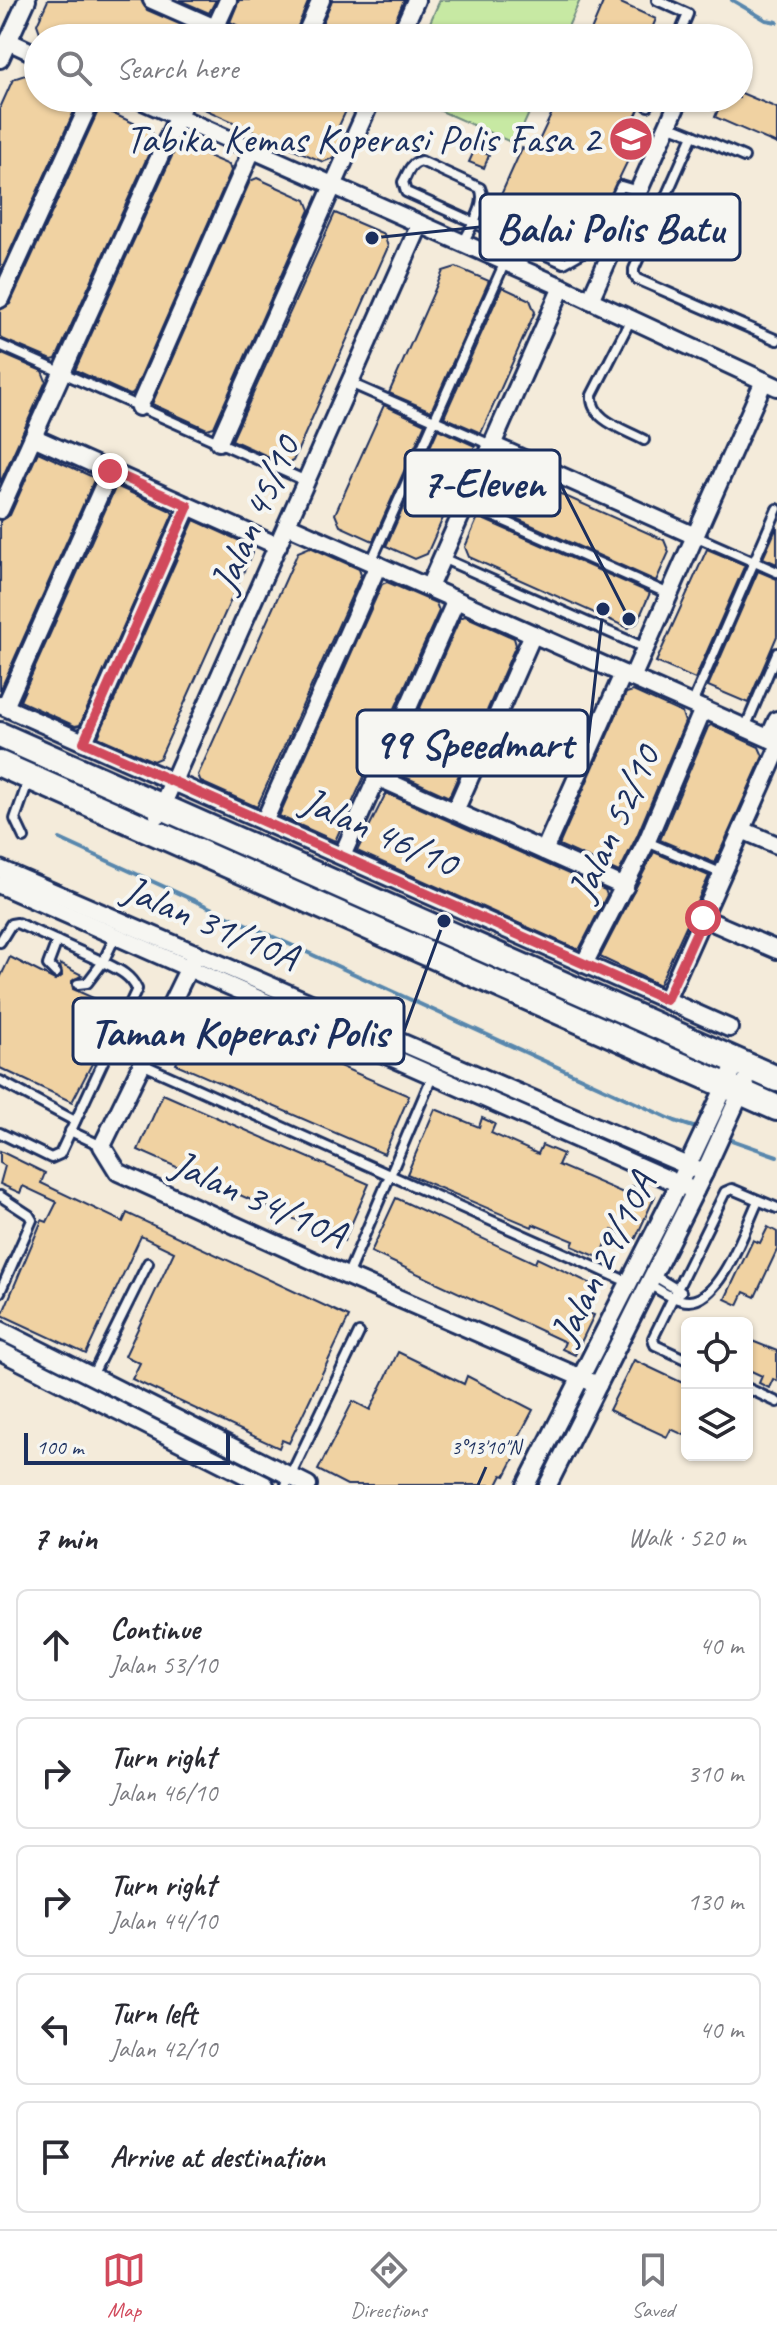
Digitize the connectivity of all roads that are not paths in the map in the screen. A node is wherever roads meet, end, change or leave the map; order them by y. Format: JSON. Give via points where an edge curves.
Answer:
{"nodes":[{"id":1,"x":27,"y":0,"type":"edge"},
{"id":2,"x":152,"y":0,"type":"edge"},
{"id":3,"x":228,"y":0,"type":"edge"},
{"id":4,"x":321,"y":0,"type":"edge"},
{"id":5,"x":416,"y":0,"type":"edge"},
{"id":6,"x":657,"y":0,"type":"edge"},
{"id":7,"x":196,"y":24,"type":"edge"},
{"id":8,"x":217,"y":24,"type":"edge"},
{"id":9,"x":310,"y":24,"type":"edge"},
{"id":10,"x":405,"y":24,"type":"edge"},
{"id":11,"x":684,"y":24,"type":"edge"},
{"id":12,"x":4,"y":40,"type":"edge"},
{"id":13,"x":24,"y":49,"type":"edge"},
{"id":14,"x":0,"y":59,"type":"edge"},
{"id":15,"x":86,"y":112,"type":"edge"},
{"id":16,"x":167,"y":112,"type":"edge"},
{"id":17,"x":180,"y":112,"type":"edge"},
{"id":18,"x":366,"y":112,"type":"edge"},
{"id":19,"x":674,"y":112,"type":"edge"},
{"id":20,"x":178,"y":117,"type":"junction"},
{"id":21,"x":668,"y":125,"type":"junction"},
{"id":22,"x":693,"y":135,"type":"junction"},
{"id":23,"x":252,"y":150,"type":"junction"},
{"id":24,"x":744,"y":157,"type":"dead end"},
{"id":25,"x":333,"y":186,"type":"junction"},
{"id":26,"x":638,"y":191,"type":"junction"},
{"id":27,"x":473,"y":222,"type":"junction"},
{"id":28,"x":420,"y":224,"type":"junction"},
{"id":29,"x":463,"y":243,"type":"junction"},
{"id":30,"x":505,"y":262,"type":"junction"},
{"id":31,"x":536,"y":262,"type":"junction"},
{"id":32,"x":562,"y":287,"type":"junction"},
{"id":33,"x":0,"y":299,"type":"edge"},
{"id":34,"x":590,"y":300,"type":"junction"},
{"id":35,"x":631,"y":319,"type":"junction"},
{"id":36,"x":777,"y":340,"type":"edge"},
{"id":37,"x":0,"y":345,"type":"edge"},
{"id":38,"x":60,"y":372,"type":"junction"},
{"id":39,"x":350,"y":383,"type":"junction"},
{"id":40,"x":770,"y":384,"type":"edge"},
{"id":41,"x":139,"y":407,"type":"junction"},
{"id":42,"x":434,"y":420,"type":"junction"},
{"id":43,"x":33,"y":437,"type":"junction"},
{"id":44,"x":644,"y":440,"type":"dead end"},
{"id":45,"x":219,"y":442,"type":"junction"},
{"id":46,"x":492,"y":445,"type":"junction"},
{"id":47,"x":110,"y":471,"type":"junction"},
{"id":48,"x":307,"y":481,"type":"junction"},
{"id":49,"x":466,"y":504,"type":"junction"},
{"id":50,"x":188,"y":506,"type":"junction"},
{"id":51,"x":777,"y":509,"type":"edge"},
{"id":52,"x":0,"y":510,"type":"edge"},
{"id":53,"x":287,"y":525,"type":"junction"},
{"id":54,"x":695,"y":536,"type":"junction"},
{"id":55,"x":278,"y":546,"type":"junction"},
{"id":56,"x":442,"y":558,"type":"junction"},
{"id":57,"x":755,"y":562,"type":"junction"},
{"id":58,"x":374,"y":563,"type":"junction"},
{"id":59,"x":777,"y":572,"type":"edge"},
{"id":60,"x":429,"y":587,"type":"junction"},
{"id":61,"x":669,"y":594,"type":"junction"},
{"id":62,"x":456,"y":600,"type":"junction"},
{"id":63,"x":533,"y":634,"type":"junction"},
{"id":64,"x":645,"y":648,"type":"junction"},
{"id":65,"x":777,"y":653,"type":"edge"},
{"id":66,"x":627,"y":676,"type":"junction"},
{"id":67,"x":2,"y":706,"type":"edge"},
{"id":68,"x":697,"y":707,"type":"junction"},
{"id":69,"x":777,"y":720,"type":"edge"},
{"id":70,"x":745,"y":728,"type":"junction"},
{"id":71,"x":0,"y":735,"type":"edge"},
{"id":72,"x":84,"y":742,"type":"junction"},
{"id":73,"x":774,"y":744,"type":"edge"},
{"id":74,"x":0,"y":764,"type":"edge"},
{"id":75,"x":30,"y":777,"type":"junction"},
{"id":76,"x":377,"y":777,"type":"junction"},
{"id":77,"x":173,"y":781,"type":"junction"},
{"id":78,"x":162,"y":807,"type":"junction"},
{"id":79,"x":455,"y":811,"type":"junction"},
{"id":80,"x":264,"y":822,"type":"junction"},
{"id":81,"x":150,"y":830,"type":"junction"},
{"id":82,"x":742,"y":830,"type":"junction"},
{"id":83,"x":24,"y":838,"type":"dead end"},
{"id":84,"x":647,"y":841,"type":"junction"},
{"id":85,"x":777,"y":845,"type":"edge"},
{"id":86,"x":544,"y":851,"type":"junction"},
{"id":87,"x":342,"y":856,"type":"junction"},
{"id":88,"x":0,"y":869,"type":"edge"},
{"id":89,"x":723,"y":874,"type":"junction"},
{"id":90,"x":0,"y":885,"type":"edge"},
{"id":91,"x":625,"y":887,"type":"junction"},
{"id":92,"x":703,"y":918,"type":"junction"},
{"id":93,"x":115,"y":937,"type":"junction"},
{"id":94,"x":57,"y":941,"type":"junction"},
{"id":95,"x":0,"y":942,"type":"edge"},
{"id":96,"x":777,"y":950,"type":"edge"},
{"id":97,"x":192,"y":961,"type":"junction"},
{"id":98,"x":103,"y":962,"type":"junction"},
{"id":99,"x":584,"y":964,"type":"junction"},
{"id":100,"x":56,"y":973,"type":"dead end"},
{"id":101,"x":78,"y":984,"type":"dead end"},
{"id":102,"x":666,"y":1000,"type":"junction"},
{"id":103,"x":729,"y":1028,"type":"dead end"},
{"id":104,"x":141,"y":1064,"type":"junction"},
{"id":105,"x":744,"y":1065,"type":"junction"},
{"id":106,"x":432,"y":1077,"type":"junction"},
{"id":107,"x":777,"y":1079,"type":"edge"},
{"id":108,"x":0,"y":1081,"type":"edge"},
{"id":109,"x":734,"y":1088,"type":"junction"},
{"id":110,"x":777,"y":1108,"type":"edge"},
{"id":111,"x":75,"y":1121,"type":"junction"},
{"id":112,"x":70,"y":1131,"type":"junction"},
{"id":113,"x":0,"y":1133,"type":"edge"},
{"id":114,"x":708,"y":1145,"type":"junction"},
{"id":115,"x":102,"y":1146,"type":"junction"},
{"id":116,"x":688,"y":1166,"type":"junction"},
{"id":117,"x":704,"y":1173,"type":"junction"},
{"id":118,"x":389,"y":1175,"type":"junction"},
{"id":119,"x":687,"y":1188,"type":"junction"},
{"id":120,"x":0,"y":1196,"type":"edge"},
{"id":121,"x":758,"y":1201,"type":"junction"},
{"id":122,"x":775,"y":1204,"type":"edge"},
{"id":123,"x":148,"y":1263,"type":"dead end"},
{"id":124,"x":347,"y":1276,"type":"junction"},
{"id":125,"x":651,"y":1279,"type":"junction"},
{"id":126,"x":628,"y":1282,"type":"junction"},
{"id":127,"x":0,"y":1292,"type":"edge"},
{"id":128,"x":676,"y":1293,"type":"junction"},
{"id":129,"x":0,"y":1330,"type":"edge"},
{"id":130,"x":359,"y":1333,"type":"dead end"},
{"id":131,"x":0,"y":1351,"type":"edge"},
{"id":132,"x":681,"y":1357,"type":"edge"},
{"id":133,"x":92,"y":1376,"type":"junction"},
{"id":134,"x":580,"y":1377,"type":"junction"},
{"id":135,"x":598,"y":1385,"type":"junction"},
{"id":136,"x":749,"y":1389,"type":"edge"},
{"id":137,"x":777,"y":1402,"type":"edge"},
{"id":138,"x":288,"y":1480,"type":"edge"},
{"id":139,"x":265,"y":1485,"type":"edge"},
{"id":140,"x":308,"y":1485,"type":"edge"},
{"id":141,"x":526,"y":1485,"type":"edge"},
{"id":142,"x":548,"y":1485,"type":"edge"}],
"edges":[{"from":1,"to":12,"type":"street"},
{"from":2,"to":7,"type":"street"},
{"from":3,"to":8,"type":"street"},
{"from":4,"to":9,"type":"street"},
{"from":5,"to":10,"type":"street"},
{"from":6,"to":11,"type":"lane","via":[[688,14]]},
{"from":12,"to":13,"type":"street"},
{"from":12,"to":14,"type":"street"},
{"from":15,"to":33,"type":"street"},
{"from":16,"to":20,"type":"street"},
{"from":17,"to":20,"type":"street"},
{"from":18,"to":25,"type":"street"},
{"from":19,"to":21,"type":"street"},
{"from":20,"to":23,"type":"street"},
{"from":20,"to":38,"type":"street"},
{"from":21,"to":22,"type":"lane"},
{"from":21,"to":26,"type":"street"},
{"from":22,"to":24,"type":"lane"},
{"from":22,"to":36,"type":"lane","via":[[634,275]]},
{"from":23,"to":25,"type":"street"},
{"from":23,"to":41,"type":"street"},
{"from":25,"to":28,"type":"street"},
{"from":25,"to":45,"type":"street"},
{"from":26,"to":31,"type":"lane","via":[[621,186],[594,246],[564,263]]},
{"from":26,"to":34,"type":"street"},
{"from":27,"to":27,"type":"lane","via":[[406,192],[403,182],[412,164],[421,161],[480,188],[484,198]]},
{"from":27,"to":29,"type":"lane"},
{"from":27,"to":31,"type":"lane"},
{"from":28,"to":29,"type":"street"},
{"from":28,"to":39,"type":"street","name":"Jalan 45/10"},
{"from":29,"to":30,"type":"street"},
{"from":30,"to":31,"type":"street"},
{"from":30,"to":42,"type":"lane"},
{"from":31,"to":32,"type":"street"},
{"from":32,"to":34,"type":"street"},
{"from":32,"to":46,"type":"street"},
{"from":34,"to":35,"type":"street"},
{"from":35,"to":40,"type":"street"},
{"from":35,"to":44,"type":"lane","via":[[591,406]]},
{"from":37,"to":38,"type":"lane"},
{"from":38,"to":41,"type":"lane"},
{"from":38,"to":43,"type":"street"},
{"from":39,"to":42,"type":"lane"},
{"from":39,"to":48,"type":"street","name":"Jalan 45/10"},
{"from":40,"to":54,"type":"street"},
{"from":41,"to":45,"type":"lane"},
{"from":42,"to":46,"type":"lane"},
{"from":42,"to":58,"type":"lane"},
{"from":43,"to":47,"type":"street"},
{"from":43,"to":52,"type":"street"},
{"from":45,"to":48,"type":"lane"},
{"from":46,"to":49,"type":"street"},
{"from":46,"to":54,"type":"street"},
{"from":47,"to":50,"type":"street"},
{"from":47,"to":67,"type":"street"},
{"from":48,"to":53,"type":"street","name":"Jalan 45/10"},
{"from":49,"to":56,"type":"street"},
{"from":49,"to":61,"type":"lane"},
{"from":50,"to":55,"type":"street"},
{"from":50,"to":72,"type":"street"},
{"from":51,"to":57,"type":"lane"},
{"from":53,"to":55,"type":"street","name":"Jalan 45/10"},
{"from":53,"to":58,"type":"street"},
{"from":54,"to":57,"type":"lane"},
{"from":54,"to":61,"type":"street"},
{"from":55,"to":77,"type":"street","name":"Jalan 45/10"},
{"from":56,"to":60,"type":"street"},
{"from":56,"to":64,"type":"lane"},
{"from":57,"to":59,"type":"lane"},
{"from":57,"to":68,"type":"lane"},
{"from":58,"to":60,"type":"street"},
{"from":58,"to":80,"type":"street"},
{"from":60,"to":62,"type":"street"},
{"from":61,"to":64,"type":"street"},
{"from":62,"to":63,"type":"street"},
{"from":62,"to":76,"type":"street"},
{"from":63,"to":66,"type":"street"},
{"from":63,"to":79,"type":"street"},
{"from":64,"to":66,"type":"street"},
{"from":65,"to":70,"type":"lane"},
{"from":66,"to":68,"type":"street"},
{"from":66,"to":86,"type":"street"},
{"from":67,"to":72,"type":"street","name":"Jalan 46/10"},
{"from":68,"to":70,"type":"street"},
{"from":68,"to":84,"type":"street","name":"Jalan 52/10"},
{"from":69,"to":73,"type":"street"},
{"from":70,"to":73,"type":"street"},
{"from":71,"to":78,"type":"main road","name":"Jalan 46/10"},
{"from":72,"to":77,"type":"street","name":"Jalan 46/10"},
{"from":73,"to":82,"type":"street"},
{"from":74,"to":75,"type":"main road"},
{"from":75,"to":81,"type":"main road"},
{"from":75,"to":83,"type":"lane","via":[[15,819]]},
{"from":76,"to":79,"type":"street"},
{"from":76,"to":87,"type":"street"},
{"from":77,"to":78,"type":"street","name":"Jalan 45/10"},
{"from":77,"to":80,"type":"street","name":"Jalan 46/10"},
{"from":78,"to":81,"type":"street","name":"Jalan 45/10"},
{"from":78,"to":105,"type":"main road","name":"Jalan 46/10"},
{"from":79,"to":86,"type":"street"},
{"from":80,"to":87,"type":"street","name":"Jalan 46/10"},
{"from":81,"to":109,"type":"main road"},
{"from":82,"to":85,"type":"street"},
{"from":82,"to":89,"type":"street"},
{"from":84,"to":89,"type":"lane"},
{"from":84,"to":91,"type":"street","name":"Jalan 52/10"},
{"from":86,"to":91,"type":"street"},
{"from":87,"to":99,"type":"street","name":"Jalan 46/10"},
{"from":88,"to":97,"type":"street","name":"Jalan 31/10A"},
{"from":89,"to":92,"type":"street"},
{"from":90,"to":93,"type":"street","name":"Jalan 31/10A"},
{"from":91,"to":99,"type":"street","name":"Jalan 52/10"},
{"from":92,"to":96,"type":"street"},
{"from":92,"to":102,"type":"street"},
{"from":93,"to":97,"type":"street","name":"Jalan 31/10A"},
{"from":93,"to":98,"type":"lane"},
{"from":94,"to":95,"type":"lane","via":[[17,923]]},
{"from":94,"to":98,"type":"lane"},
{"from":94,"to":100,"type":"lane","via":[[48,965]]},
{"from":97,"to":104,"type":"street"},
{"from":97,"to":106,"type":"street","name":"Jalan 31/10A"},
{"from":97,"to":116,"type":"street","name":"Jalan 31/10A"},
{"from":98,"to":101,"type":"lane","via":[[87,983]]},
{"from":98,"to":111,"type":"lane","via":[[126,974],[137,989]]},
{"from":99,"to":102,"type":"street","name":"Jalan 46/10"},
{"from":102,"to":103,"type":"street","name":"Jalan 46/10"},
{"from":104,"to":115,"type":"street"},
{"from":104,"to":118,"type":"lane"},
{"from":105,"to":107,"type":"main road","name":"Jalan 46/10"},
{"from":105,"to":109,"type":"street","name":"Jalan 29/10A"},
{"from":106,"to":118,"type":"lane"},
{"from":106,"to":119,"type":"street","name":"Jalan 31/10A"},
{"from":108,"to":111,"type":"lane"},
{"from":109,"to":110,"type":"main road"},
{"from":109,"to":114,"type":"street","name":"Jalan 29/10A","via":[[728,1122]]},
{"from":109,"to":114,"type":"street","name":"Jalan 29/10A","via":[[714,1110]]},
{"from":111,"to":112,"type":"lane"},
{"from":112,"to":113,"type":"lane","via":[[60,1154],[51,1158]]},
{"from":112,"to":115,"type":"lane"},
{"from":114,"to":116,"type":"street","name":"Jalan 29/10A"},
{"from":114,"to":117,"type":"street","name":"Jalan 29/10A"},
{"from":115,"to":124,"type":"street","name":"Jalan 34/10A","via":[[118,1172]]},
{"from":116,"to":117,"type":"street","name":"Jalan 31/10A"},
{"from":116,"to":119,"type":"street","name":"Jalan 29/10A"},
{"from":117,"to":119,"type":"street","name":"Jalan 29/10A"},
{"from":118,"to":124,"type":"lane"},
{"from":118,"to":126,"type":"lane"},
{"from":119,"to":125,"type":"street","name":"Jalan 29/10A"},
{"from":119,"to":126,"type":"street","name":"Jalan 29/10A"},
{"from":120,"to":127,"type":"lane","via":[[32,1220]]},
{"from":121,"to":122,"type":"lane"},
{"from":121,"to":128,"type":"lane","via":[[717,1285],[690,1301]]},
{"from":121,"to":128,"type":"lane","via":[[732,1189],[725,1192]]},
{"from":123,"to":133,"type":"lane"},
{"from":124,"to":134,"type":"street","name":"Jalan 34/10A"},
{"from":125,"to":128,"type":"lane"},
{"from":125,"to":135,"type":"street","name":"Jalan 29/10A"},
{"from":126,"to":134,"type":"street","name":"Jalan 29/10A"},
{"from":128,"to":132,"type":"lane","via":[[653,1338],[655,1345]]},
{"from":129,"to":133,"type":"street"},
{"from":130,"to":138,"type":"lane"},
{"from":131,"to":139,"type":"street"},
{"from":133,"to":138,"type":"street"},
{"from":134,"to":135,"type":"street","name":"Jalan 34/10A"},
{"from":134,"to":141,"type":"street","name":"Jalan 29/10A"},
{"from":135,"to":142,"type":"street","name":"Jalan 29/10A"},
{"from":136,"to":137,"type":"lane"},
{"from":138,"to":140,"type":"street"}]}
